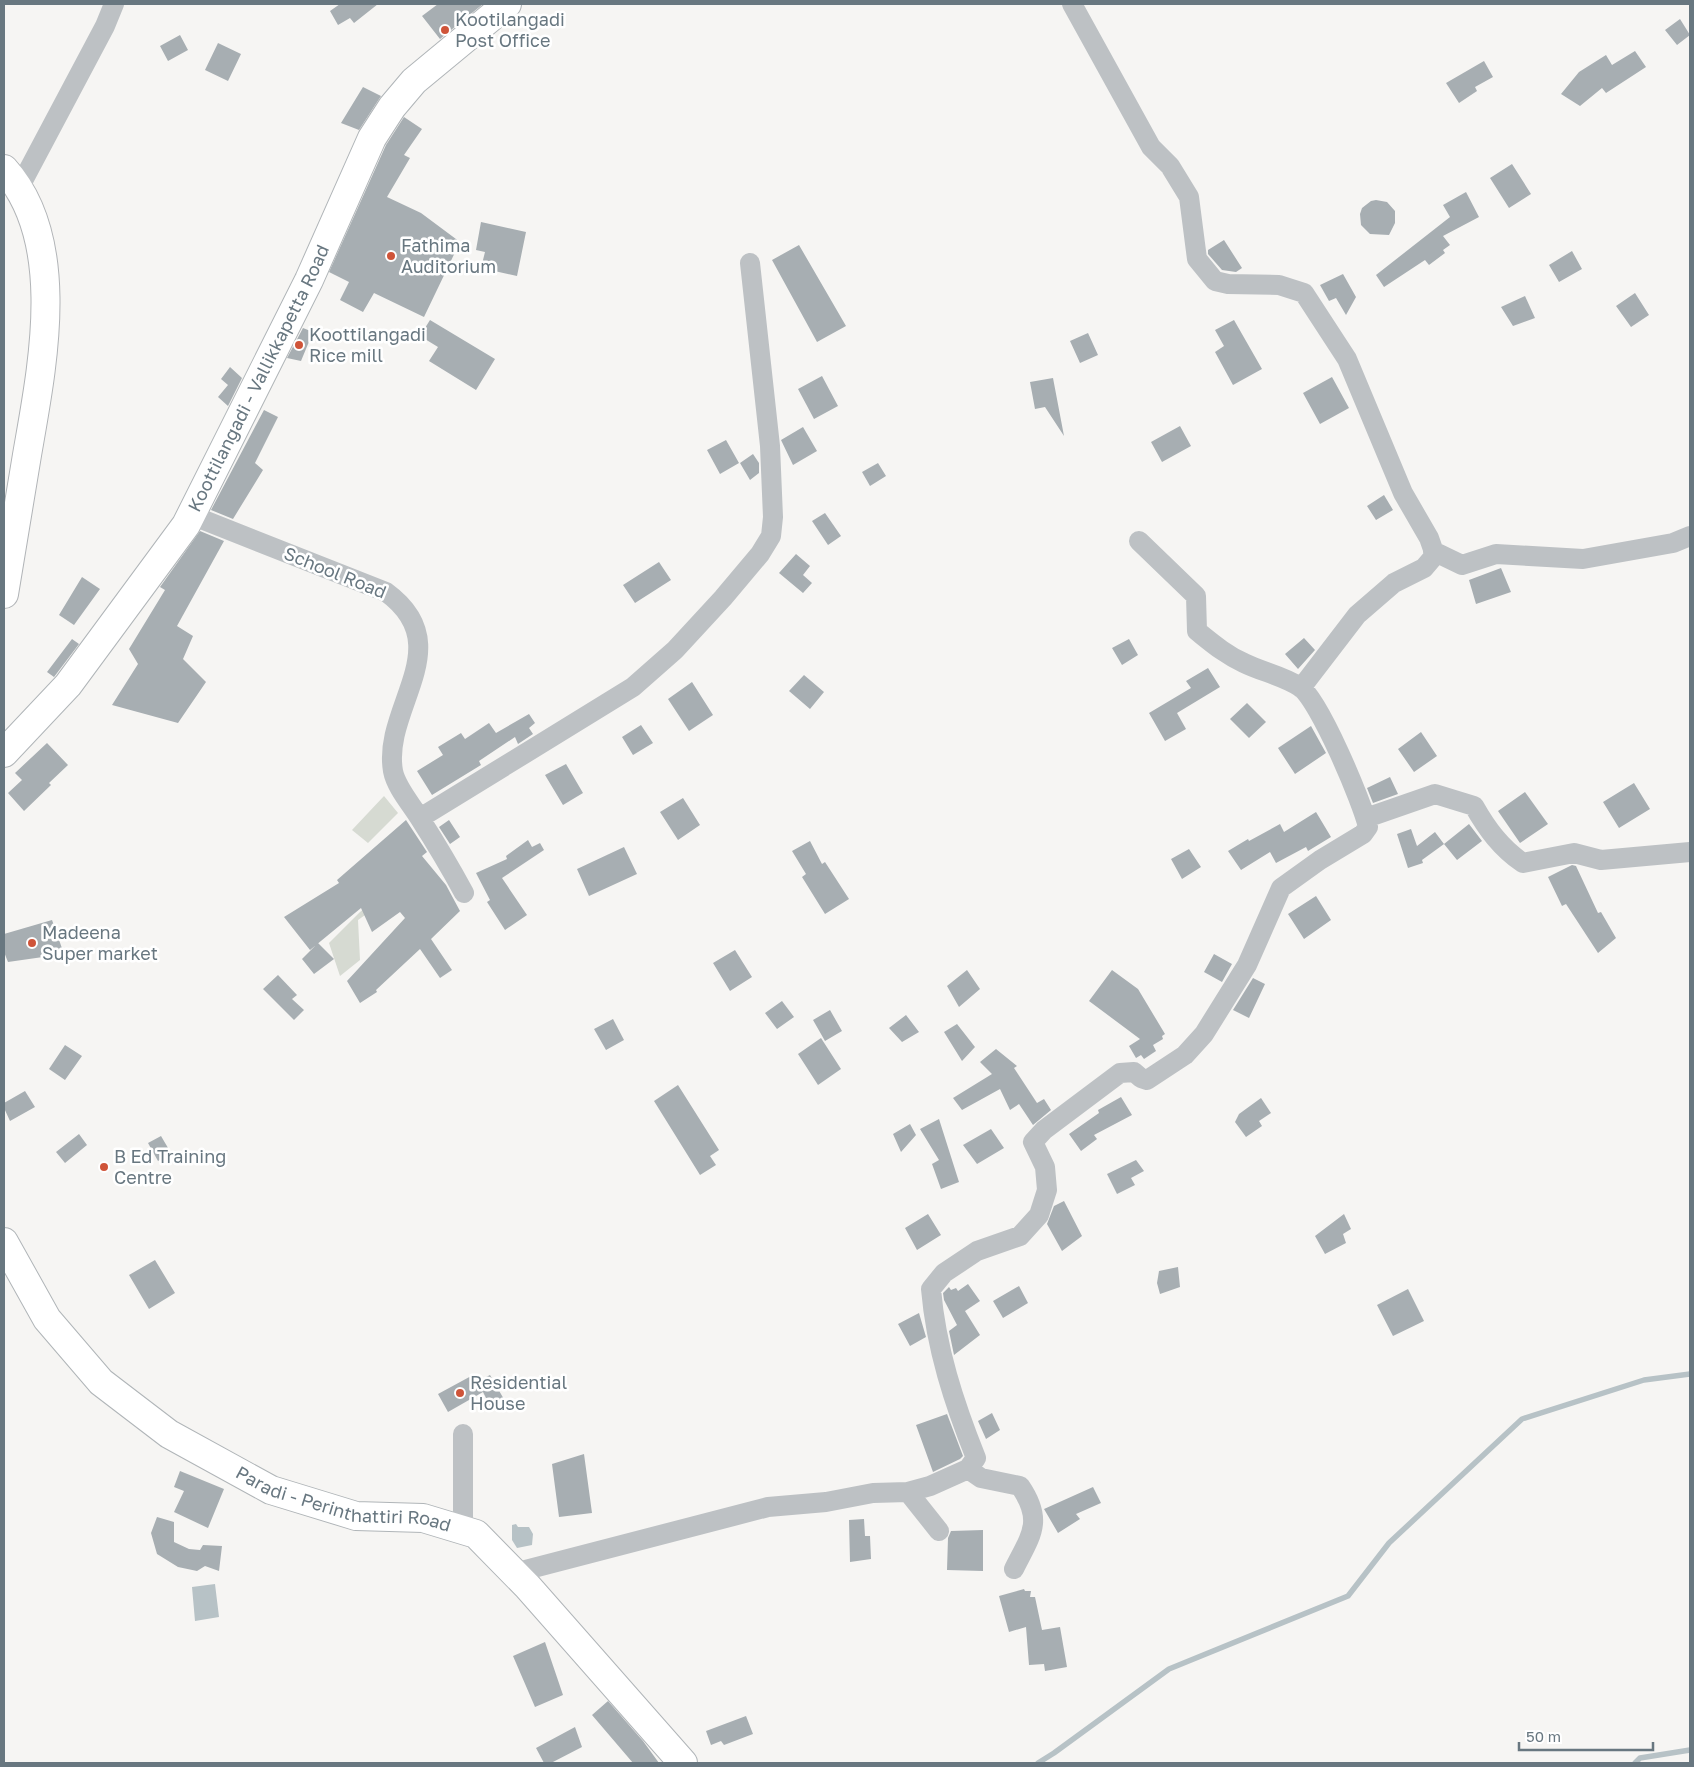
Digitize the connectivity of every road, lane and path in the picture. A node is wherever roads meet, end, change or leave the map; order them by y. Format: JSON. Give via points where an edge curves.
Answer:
{"nodes":[{"id":1,"x":114,"y":4,"type":"edge"},
{"id":2,"x":507,"y":4,"type":"edge"},
{"id":3,"x":1072,"y":4,"type":"edge"},
{"id":4,"x":11,"y":179,"type":"edge"},
{"id":5,"x":750,"y":263,"type":"dead end"},
{"id":6,"x":191,"y":515,"type":"junction"},
{"id":7,"x":1690,"y":536,"type":"edge"},
{"id":8,"x":1139,"y":540,"type":"dead end"},
{"id":9,"x":1433,"y":551,"type":"junction"},
{"id":10,"x":4,"y":594,"type":"edge"},
{"id":11,"x":1301,"y":688,"type":"junction"},
{"id":12,"x":4,"y":753,"type":"edge"},
{"id":13,"x":420,"y":818,"type":"junction"},
{"id":14,"x":1366,"y":818,"type":"junction"},
{"id":15,"x":1690,"y":852,"type":"edge"},
{"id":16,"x":464,"y":892,"type":"dead end"},
{"id":17,"x":4,"y":1242,"type":"edge"},
{"id":18,"x":463,"y":1434,"type":"dead end"},
{"id":19,"x":968,"y":1469,"type":"junction"},
{"id":20,"x":908,"y":1492,"type":"junction"},
{"id":21,"x":463,"y":1530,"type":"junction"},
{"id":22,"x":939,"y":1531,"type":"dead end"},
{"id":23,"x":1014,"y":1569,"type":"dead end"},
{"id":24,"x":514,"y":1573,"type":"junction"},
{"id":25,"x":683,"y":1763,"type":"edge"}],
"edges":[{"from":1,"to":4,"type":"street","via":[[105,26]]},
{"from":2,"to":6,"type":"main road","name":"Koottilangadi - Vallikkapetta Road","via":[[414,81],[372,138],[309,280]]},
{"from":3,"to":9,"type":"street","via":[[1151,147],[1170,166],[1189,197],[1197,259],[1215,281],[1279,285],[1304,293],[1347,359],[1403,493]]},
{"from":4,"to":10,"type":"main road","via":[[30,208],[41,254],[46,304],[41,374]]},
{"from":5,"to":13,"type":"street","via":[[770,446],[771,536],[723,598],[675,650],[633,687]]},
{"from":6,"to":12,"type":"main road","name":"Koottilangadi - Vallikkapetta Road","via":[[68,685]]},
{"from":6,"to":13,"type":"street","name":"School Road","via":[[386,592],[403,604],[418,637],[415,677],[395,730],[393,772]]},
{"from":7,"to":9,"type":"street","via":[[1673,543],[1583,559],[1496,554],[1462,565]]},
{"from":8,"to":11,"type":"street","via":[[1196,596],[1197,631],[1243,663]]},
{"from":9,"to":11,"type":"street","via":[[1434,555],[1424,568],[1394,583],[1357,615]]},
{"from":11,"to":14,"type":"street","via":[[1338,750]]},
{"from":13,"to":16,"type":"street","name":"School Road"},
{"from":14,"to":15,"type":"street","via":[[1435,794],[1474,806],[1507,852],[1523,863],[1574,853],[1601,860]]},
{"from":14,"to":19,"type":"street","via":[[1368,827],[1364,834],[1281,888],[1247,965],[1204,1034],[1185,1055],[1147,1080],[1134,1072],[1120,1073],[1044,1130],[1033,1142],[1045,1167],[1047,1190],[1039,1214],[1020,1236],[977,1251],[944,1273],[931,1289],[943,1361],[956,1407],[976,1458]]},
{"from":17,"to":21,"type":"main road","name":"Paradi - Perinthattiri Road","via":[[47,1319],[101,1382],[169,1434],[271,1490],[356,1516],[423,1518]]},
{"from":18,"to":21,"type":"street"},
{"from":19,"to":20,"type":"street"},
{"from":19,"to":23,"type":"street","via":[[981,1478],[1020,1486],[1030,1501],[1034,1528]]},
{"from":20,"to":22,"type":"street"},
{"from":20,"to":24,"type":"street","via":[[873,1493],[826,1502],[768,1507]]},
{"from":21,"to":24,"type":"main road","name":"Paradi - Perinthattiri Road","via":[[476,1534]]},
{"from":24,"to":25,"type":"main road","name":"Paradi - Perinthattiri Road"}]}
